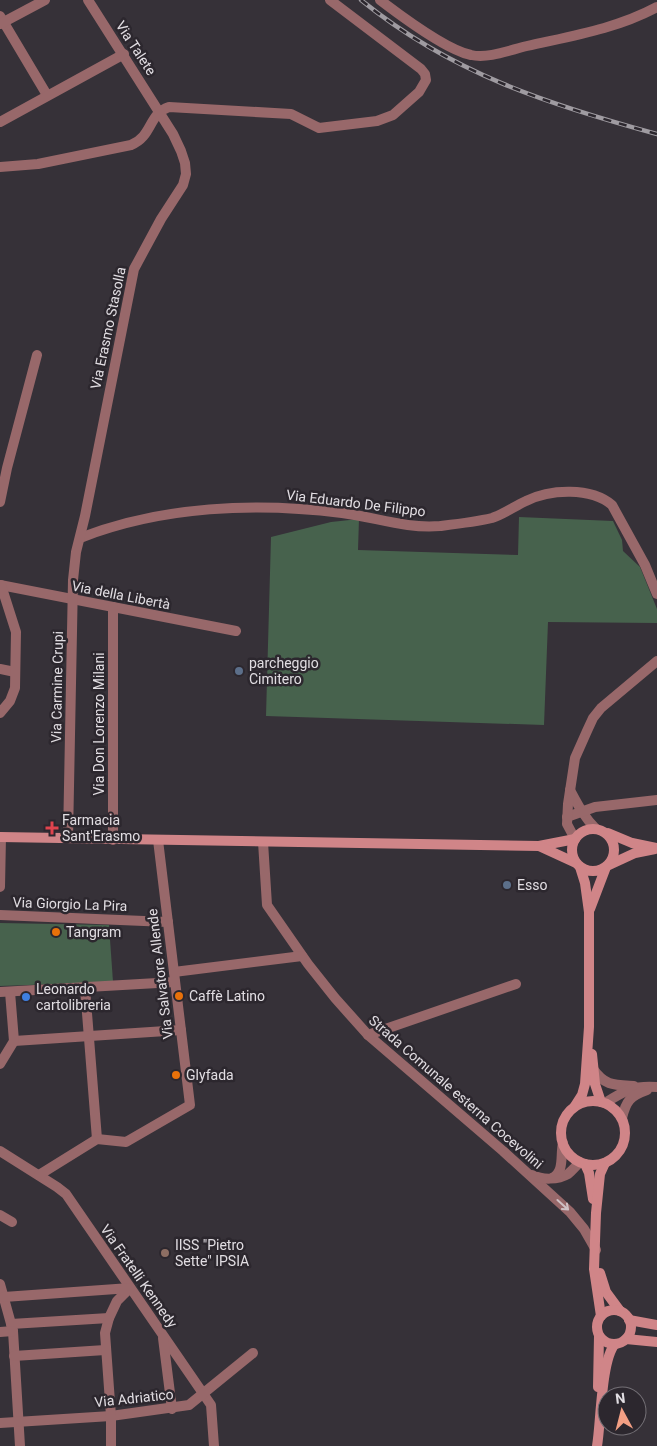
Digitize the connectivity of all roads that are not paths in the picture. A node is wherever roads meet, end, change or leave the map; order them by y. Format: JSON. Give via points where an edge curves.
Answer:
{"nodes":[{"id":1,"x":46,"y":0,"type":"edge"},
{"id":2,"x":88,"y":0,"type":"edge"},
{"id":3,"x":330,"y":0,"type":"edge"},
{"id":4,"x":380,"y":0,"type":"edge"},
{"id":5,"x":657,"y":7,"type":"edge"},
{"id":6,"x":1,"y":21,"type":"edge"},
{"id":7,"x":124,"y":54,"type":"junction"},
{"id":8,"x":47,"y":95,"type":"junction"},
{"id":9,"x":160,"y":111,"type":"junction"},
{"id":10,"x":0,"y":122,"type":"edge"},
{"id":11,"x":0,"y":167,"type":"edge"},
{"id":12,"x":37,"y":355,"type":"dead end"},
{"id":13,"x":0,"y":502,"type":"edge"},
{"id":14,"x":80,"y":538,"type":"junction"},
{"id":15,"x":0,"y":585,"type":"edge"},
{"id":16,"x":657,"y":594,"type":"edge"},
{"id":17,"x":72,"y":599,"type":"junction"},
{"id":18,"x":113,"y":607,"type":"junction"},
{"id":19,"x":236,"y":632,"type":"dead end"},
{"id":20,"x":657,"y":661,"type":"edge"},
{"id":21,"x":0,"y":669,"type":"edge"},
{"id":22,"x":15,"y":672,"type":"junction"},
{"id":23,"x":0,"y":713,"type":"edge"},
{"id":24,"x":570,"y":790,"type":"junction"},
{"id":25,"x":657,"y":800,"type":"edge"},
{"id":26,"x":581,"y":811,"type":"junction"},
{"id":27,"x":567,"y":820,"type":"junction"},
{"id":28,"x":596,"y":828,"type":"junction"},
{"id":29,"x":606,"y":833,"type":"junction"},
{"id":30,"x":0,"y":837,"type":"edge"},
{"id":31,"x":68,"y":838,"type":"junction"},
{"id":32,"x":575,"y":839,"type":"junction"},
{"id":33,"x":113,"y":840,"type":"junction"},
{"id":34,"x":158,"y":840,"type":"junction"},
{"id":35,"x":263,"y":842,"type":"junction"},
{"id":36,"x":557,"y":843,"type":"junction"},
{"id":37,"x":539,"y":846,"type":"junction"},
{"id":38,"x":657,"y":848,"type":"edge"},
{"id":39,"x":578,"y":865,"type":"junction"},
{"id":40,"x":608,"y":866,"type":"junction"},
{"id":41,"x":0,"y":887,"type":"edge"},
{"id":42,"x":589,"y":912,"type":"junction"},
{"id":43,"x":0,"y":915,"type":"edge"},
{"id":44,"x":168,"y":922,"type":"junction"},
{"id":45,"x":302,"y":956,"type":"junction"},
{"id":46,"x":174,"y":977,"type":"junction"},
{"id":47,"x":516,"y":984,"type":"dead end"},
{"id":48,"x":85,"y":988,"type":"junction"},
{"id":49,"x":5,"y":992,"type":"edge"},
{"id":50,"x":589,"y":1027,"type":"junction"},
{"id":51,"x":181,"y":1030,"type":"junction"},
{"id":52,"x":368,"y":1035,"type":"junction"},
{"id":53,"x":88,"y":1036,"type":"junction"},
{"id":54,"x":14,"y":1041,"type":"junction"},
{"id":55,"x":0,"y":1064,"type":"edge"},
{"id":56,"x":593,"y":1069,"type":"junction"},
{"id":57,"x":642,"y":1086,"type":"junction"},
{"id":58,"x":657,"y":1088,"type":"edge"},
{"id":59,"x":603,"y":1102,"type":"junction"},
{"id":60,"x":575,"y":1106,"type":"junction"},
{"id":61,"x":622,"y":1118,"type":"junction"},
{"id":62,"x":97,"y":1139,"type":"junction"},
{"id":63,"x":563,"y":1143,"type":"junction"},
{"id":64,"x":0,"y":1151,"type":"edge"},
{"id":65,"x":582,"y":1163,"type":"junction"},
{"id":66,"x":605,"y":1163,"type":"junction"},
{"id":67,"x":526,"y":1172,"type":"junction"},
{"id":68,"x":39,"y":1175,"type":"junction"},
{"id":69,"x":552,"y":1178,"type":"junction"},
{"id":70,"x":596,"y":1213,"type":"junction"},
{"id":71,"x":0,"y":1215,"type":"edge"},
{"id":72,"x":12,"y":1222,"type":"dead end"},
{"id":73,"x":596,"y":1250,"type":"junction"},
{"id":74,"x":0,"y":1284,"type":"edge"},
{"id":75,"x":130,"y":1288,"type":"junction"},
{"id":76,"x":4,"y":1298,"type":"junction"},
{"id":77,"x":620,"y":1312,"type":"junction"},
{"id":78,"x":601,"y":1316,"type":"junction"},
{"id":79,"x":108,"y":1318,"type":"junction"},
{"id":80,"x":629,"y":1320,"type":"junction"},
{"id":81,"x":657,"y":1325,"type":"edge"},
{"id":82,"x":12,"y":1328,"type":"junction"},
{"id":83,"x":0,"y":1332,"type":"edge"},
{"id":84,"x":163,"y":1335,"type":"junction"},
{"id":85,"x":600,"y":1336,"type":"junction"},
{"id":86,"x":626,"y":1339,"type":"junction"},
{"id":87,"x":657,"y":1342,"type":"edge"},
{"id":88,"x":615,"y":1344,"type":"junction"},
{"id":89,"x":105,"y":1350,"type":"junction"},
{"id":90,"x":253,"y":1354,"type":"dead end"},
{"id":91,"x":14,"y":1356,"type":"junction"},
{"id":92,"x":598,"y":1386,"type":"edge"},
{"id":93,"x":604,"y":1386,"type":"edge"},
{"id":94,"x":204,"y":1395,"type":"junction"},
{"id":95,"x":172,"y":1409,"type":"junction"},
{"id":96,"x":111,"y":1416,"type":"junction"},
{"id":97,"x":18,"y":1422,"type":"junction"},
{"id":98,"x":0,"y":1423,"type":"edge"},
{"id":99,"x":20,"y":1446,"type":"edge"},
{"id":100,"x":111,"y":1446,"type":"edge"},
{"id":101,"x":214,"y":1446,"type":"edge"}],
"edges":[{"from":1,"to":6,"type":"street"},
{"from":2,"to":7,"type":"street","name":"Via Talete"},
{"from":3,"to":9,"type":"street","via":[[426,74],[419,92],[393,115],[377,121],[319,128],[291,114],[177,107]]},
{"from":4,"to":5,"type":"street","via":[[444,43],[472,56],[598,31]]},
{"from":6,"to":8,"type":"street"},
{"from":7,"to":8,"type":"street"},
{"from":7,"to":9,"type":"street","name":"Via Talete"},
{"from":8,"to":10,"type":"street"},
{"from":9,"to":11,"type":"street","via":[[140,141],[38,164]]},
{"from":9,"to":14,"type":"street","name":"Via Erasmo Stasolla","via":[[181,151],[186,174],[183,185],[134,269]]},
{"from":12,"to":13,"type":"street"},
{"from":14,"to":16,"type":"street","name":"Via Eduardo De Filippo","via":[[168,515],[254,507],[341,512],[400,525],[438,526],[494,517],[539,495],[572,492],[605,499],[612,505]]},
{"from":14,"to":17,"type":"street","name":"Via Carmine Crupi","via":[[73,571]]},
{"from":15,"to":17,"type":"street","name":"Via della Libertà"},
{"from":15,"to":22,"type":"street","via":[[16,632]]},
{"from":17,"to":18,"type":"street","name":"Via della Libertà"},
{"from":17,"to":31,"type":"street","name":"Via Carmine Crupi"},
{"from":18,"to":19,"type":"street","name":"Via della Libertà"},
{"from":18,"to":33,"type":"street","name":"Via Don Lorenzo Milani"},
{"from":20,"to":24,"type":"street","via":[[593,718],[575,758]]},
{"from":21,"to":22,"type":"street"},
{"from":22,"to":23,"type":"street","via":[[13,694]]},
{"from":24,"to":26,"type":"street"},
{"from":24,"to":27,"type":"street"},
{"from":25,"to":26,"type":"street"},
{"from":26,"to":27,"type":"street"},
{"from":26,"to":28,"type":"street"},
{"from":27,"to":32,"type":"street"},
{"from":27,"to":36,"type":"street"},
{"from":28,"to":29,"type":"main road"},
{"from":28,"to":32,"type":"main road","via":[[585,830]]},
{"from":29,"to":38,"type":"main road"},
{"from":29,"to":40,"type":"main road","via":[[614,847]]},
{"from":30,"to":31,"type":"main road"},
{"from":30,"to":41,"type":"street"},
{"from":31,"to":33,"type":"main road"},
{"from":32,"to":36,"type":"main road"},
{"from":32,"to":39,"type":"main road","via":[[572,852]]},
{"from":33,"to":34,"type":"main road"},
{"from":34,"to":35,"type":"main road"},
{"from":34,"to":44,"type":"street","name":"Via Salvatore Allende"},
{"from":35,"to":37,"type":"main road"},
{"from":35,"to":45,"type":"street","name":"Strada Comunale esterna Cocevolini","via":[[267,905]]},
{"from":36,"to":37,"type":"main road"},
{"from":37,"to":39,"type":"main road"},
{"from":38,"to":40,"type":"main road","via":[[635,853]]},
{"from":39,"to":40,"type":"main road","via":[[590,871]]},
{"from":39,"to":42,"type":"main road","via":[[585,883]]},
{"from":40,"to":42,"type":"main road"},
{"from":42,"to":50,"type":"main road"},
{"from":43,"to":44,"type":"street","name":"Via Giorgio La Pira"},
{"from":44,"to":46,"type":"street","name":"Via Salvatore Allende"},
{"from":45,"to":46,"type":"street"},
{"from":45,"to":52,"type":"street","name":"Strada Comunale esterna Cocevolini"},
{"from":46,"to":48,"type":"street"},
{"from":46,"to":51,"type":"street","name":"Via Salvatore Allende"},
{"from":47,"to":52,"type":"street"},
{"from":48,"to":49,"type":"street"},
{"from":48,"to":53,"type":"street"},
{"from":49,"to":54,"type":"street"},
{"from":50,"to":56,"type":"main road"},
{"from":50,"to":60,"type":"main road","via":[[585,1084]]},
{"from":51,"to":53,"type":"street"},
{"from":51,"to":62,"type":"street","name":"Via Salvatore Allende","via":[[190,1105],[126,1142]]},
{"from":52,"to":67,"type":"street","name":"Strada Comunale esterna Cocevolini"},
{"from":53,"to":54,"type":"street"},
{"from":53,"to":62,"type":"street"},
{"from":54,"to":55,"type":"street"},
{"from":56,"to":57,"type":"street","via":[[604,1082],[612,1085]]},
{"from":56,"to":59,"type":"main road"},
{"from":57,"to":58,"type":"street"},
{"from":57,"to":59,"type":"street"},
{"from":58,"to":61,"type":"street","via":[[634,1096],[625,1104]]},
{"from":59,"to":60,"type":"main road","via":[[592,1101]]},
{"from":59,"to":61,"type":"main road"},
{"from":60,"to":63,"type":"main road","via":[[562,1124]]},
{"from":61,"to":66,"type":"main road","via":[[625,1133],[622,1148]]},
{"from":62,"to":68,"type":"street"},
{"from":63,"to":65,"type":"main road","via":[[569,1154]]},
{"from":63,"to":69,"type":"street","via":[[560,1171]]},
{"from":64,"to":68,"type":"street","name":"Via Fratelli Kennedy"},
{"from":65,"to":66,"type":"main road"},
{"from":65,"to":69,"type":"street","via":[[569,1174]]},
{"from":65,"to":70,"type":"main road","via":[[589,1173]]},
{"from":66,"to":70,"type":"main road","via":[[600,1174]]},
{"from":67,"to":69,"type":"street","via":[[538,1178]]},
{"from":67,"to":73,"type":"street","name":"Strada Comunale esterna Cocevolini","one_way":true,"via":[[570,1212]]},
{"from":68,"to":75,"type":"street","name":"Via Fratelli Kennedy","via":[[66,1194]]},
{"from":70,"to":73,"type":"main road"},
{"from":71,"to":72,"type":"street"},
{"from":73,"to":77,"type":"main road","via":[[602,1283]]},
{"from":73,"to":78,"type":"main road","via":[[595,1275]]},
{"from":74,"to":76,"type":"street"},
{"from":75,"to":76,"type":"street"},
{"from":75,"to":79,"type":"street","via":[[117,1301]]},
{"from":75,"to":84,"type":"street","name":"Via Fratelli Kennedy"},
{"from":76,"to":82,"type":"street"},
{"from":77,"to":78,"type":"main road","via":[[610,1311]]},
{"from":77,"to":80,"type":"main road"},
{"from":78,"to":85,"type":"main road","via":[[597,1326]]},
{"from":79,"to":82,"type":"street"},
{"from":79,"to":89,"type":"street"},
{"from":80,"to":81,"type":"main road"},
{"from":80,"to":86,"type":"main road","via":[[630,1332]]},
{"from":82,"to":83,"type":"street"},
{"from":82,"to":91,"type":"street"},
{"from":84,"to":94,"type":"street","name":"Via Fratelli Kennedy"},
{"from":84,"to":95,"type":"street"},
{"from":85,"to":88,"type":"main road"},
{"from":85,"to":92,"type":"main road"},
{"from":86,"to":87,"type":"main road"},
{"from":86,"to":88,"type":"main road"},
{"from":88,"to":93,"type":"main road","via":[[607,1363]]},
{"from":89,"to":91,"type":"street"},
{"from":89,"to":96,"type":"street"},
{"from":90,"to":94,"type":"street","name":"Via Adriatico"},
{"from":91,"to":97,"type":"street"},
{"from":94,"to":95,"type":"street","name":"Via Adriatico","via":[[189,1405]]},
{"from":94,"to":101,"type":"street","name":"Via Fratelli Kennedy","via":[[211,1405]]},
{"from":95,"to":96,"type":"street","name":"Via Adriatico"},
{"from":96,"to":97,"type":"street","name":"Via Adriatico"},
{"from":96,"to":100,"type":"street"},
{"from":97,"to":98,"type":"street","name":"Via Adriatico"},
{"from":97,"to":99,"type":"street"}]}
